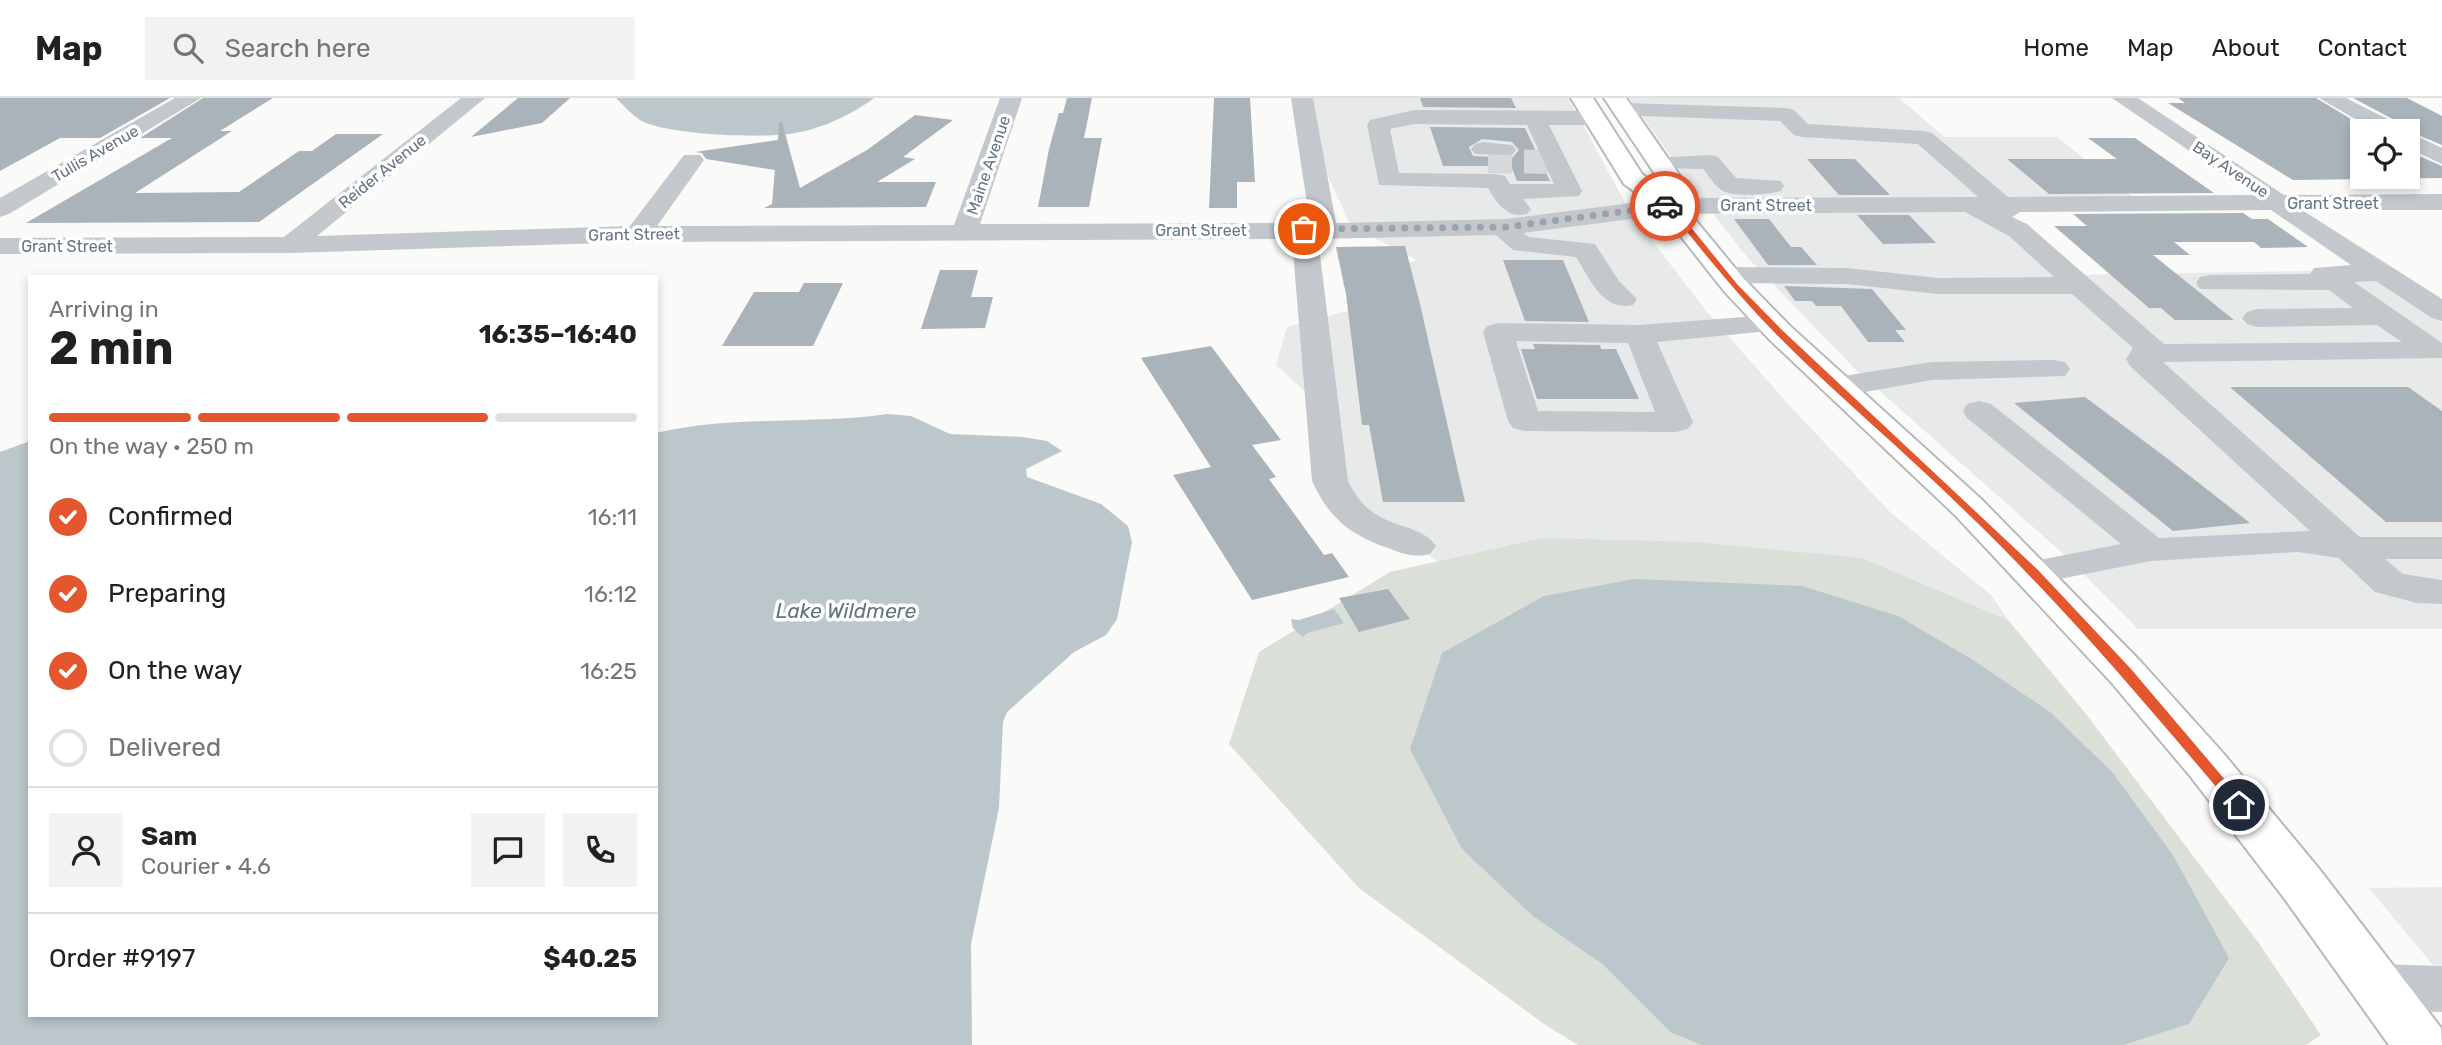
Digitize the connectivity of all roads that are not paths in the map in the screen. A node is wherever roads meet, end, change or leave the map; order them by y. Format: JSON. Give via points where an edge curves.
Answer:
{"nodes":[{"id":1,"x":190,"y":98,"type":"edge"},
{"id":2,"x":474,"y":98,"type":"edge"},
{"id":3,"x":1011,"y":98,"type":"edge"},
{"id":4,"x":1302,"y":98,"type":"edge"},
{"id":5,"x":2123,"y":98,"type":"edge"},
{"id":6,"x":2330,"y":98,"type":"edge"},
{"id":7,"x":1619,"y":104,"type":"edge"},
{"id":8,"x":1588,"y":108,"type":"edge"},
{"id":9,"x":2370,"y":119,"type":"edge"},
{"id":10,"x":1378,"y":139,"type":"junction"},
{"id":11,"x":2420,"y":145,"type":"edge"},
{"id":12,"x":1549,"y":154,"type":"junction"},
{"id":13,"x":2442,"y":157,"type":"edge"},
{"id":14,"x":692,"y":160,"type":"dead end"},
{"id":15,"x":1660,"y":163,"type":"junction"},
{"id":16,"x":1494,"y":165,"type":"junction"},
{"id":17,"x":2442,"y":202,"type":"edge"},
{"id":18,"x":1968,"y":203,"type":"junction"},
{"id":19,"x":2002,"y":203,"type":"junction"},
{"id":20,"x":2279,"y":203,"type":"junction"},
{"id":21,"x":1787,"y":205,"type":"junction"},
{"id":22,"x":1670,"y":206,"type":"junction"},
{"id":23,"x":0,"y":209,"type":"edge"},
{"id":24,"x":1519,"y":225,"type":"junction"},
{"id":25,"x":1314,"y":229,"type":"junction"},
{"id":26,"x":2018,"y":230,"type":"junction"},
{"id":27,"x":965,"y":232,"type":"junction"},
{"id":28,"x":638,"y":234,"type":"junction"},
{"id":29,"x":290,"y":245,"type":"junction"},
{"id":30,"x":0,"y":246,"type":"edge"},
{"id":31,"x":2381,"y":273,"type":"junction"},
{"id":32,"x":1725,"y":275,"type":"junction"},
{"id":33,"x":2333,"y":282,"type":"junction"},
{"id":34,"x":2210,"y":283,"type":"dead end"},
{"id":35,"x":2079,"y":285,"type":"junction"},
{"id":36,"x":1623,"y":299,"type":"dead end"},
{"id":37,"x":2442,"y":312,"type":"edge"},
{"id":38,"x":2383,"y":316,"type":"junction"},
{"id":39,"x":2257,"y":318,"type":"dead end"},
{"id":40,"x":1771,"y":324,"type":"junction"},
{"id":41,"x":1639,"y":334,"type":"junction"},
{"id":42,"x":2156,"y":354,"type":"junction"},
{"id":43,"x":2438,"y":354,"type":"edge"},
{"id":44,"x":2054,"y":369,"type":"dead end"},
{"id":45,"x":1837,"y":387,"type":"junction"},
{"id":46,"x":1979,"y":411,"type":"dead end"},
{"id":47,"x":1417,"y":546,"type":"dead end"},
{"id":48,"x":2350,"y":548,"type":"junction"},
{"id":49,"x":2442,"y":548,"type":"edge"},
{"id":50,"x":2151,"y":550,"type":"junction"},
{"id":51,"x":2034,"y":572,"type":"junction"},
{"id":52,"x":2442,"y":592,"type":"edge"},
{"id":53,"x":2378,"y":987,"type":"junction"},
{"id":54,"x":2442,"y":989,"type":"edge"},
{"id":55,"x":2421,"y":1045,"type":"edge"}],
"edges":[{"from":1,"to":23,"type":"street","name":"Tullis Avenue"},
{"from":2,"to":29,"type":"street","name":"Reider Avenue"},
{"from":3,"to":27,"type":"street","name":"Maine Avenue"},
{"from":4,"to":25,"type":"street"},
{"from":5,"to":20,"type":"street","name":"Bay Avenue"},
{"from":6,"to":9,"type":"street"},
{"from":7,"to":15,"type":"main road"},
{"from":7,"to":19,"type":"street","via":[[1786,115],[1802,130],[1924,138]]},
{"from":8,"to":12,"type":"street"},
{"from":8,"to":22,"type":"main road","via":[[1633,180]]},
{"from":10,"to":12,"type":"street","via":[[1378,125],[1414,117]]},
{"from":10,"to":16,"type":"street"},
{"from":10,"to":16,"type":"street","via":[[1388,180]]},
{"from":11,"to":13,"type":"street"},
{"from":12,"to":16,"type":"street"},
{"from":12,"to":16,"type":"street","via":[[1570,191]]},
{"from":14,"to":28,"type":"street"},
{"from":15,"to":21,"type":"street","via":[[1710,162],[1729,185],[1772,186]]},
{"from":15,"to":22,"type":"main road","via":[[1671,180]]},
{"from":16,"to":24,"type":"street"},
{"from":17,"to":20,"type":"street","name":"Grant Street"},
{"from":18,"to":19,"type":"street","name":"Grant Street"},
{"from":18,"to":21,"type":"street","name":"Grant Street"},
{"from":18,"to":26,"type":"street"},
{"from":19,"to":20,"type":"street","name":"Grant Street"},
{"from":19,"to":26,"type":"street"},
{"from":20,"to":31,"type":"street","name":"Bay Avenue"},
{"from":21,"to":22,"type":"street","name":"Grant Street"},
{"from":22,"to":24,"type":"street","name":"Grant Street"},
{"from":22,"to":32,"type":"main road"},
{"from":24,"to":25,"type":"street","name":"Grant Street"},
{"from":24,"to":36,"type":"street","via":[[1509,237],[1522,244],[1585,250],[1609,287]]},
{"from":25,"to":27,"type":"street","name":"Grant Street"},
{"from":25,"to":47,"type":"street","via":[[1330,481],[1350,518],[1369,530]]},
{"from":26,"to":35,"type":"street"},
{"from":27,"to":28,"type":"street","name":"Grant Street"},
{"from":28,"to":29,"type":"street","name":"Grant Street"},
{"from":29,"to":30,"type":"street","name":"Grant Street"},
{"from":31,"to":33,"type":"street","via":[[2324,274]]},
{"from":31,"to":37,"type":"street","name":"Bay Avenue"},
{"from":32,"to":35,"type":"street","via":[[1847,276],[1938,286]]},
{"from":32,"to":40,"type":"main road"},
{"from":33,"to":34,"type":"street"},
{"from":33,"to":38,"type":"street"},
{"from":35,"to":42,"type":"street"},
{"from":38,"to":39,"type":"street"},
{"from":38,"to":43,"type":"street"},
{"from":40,"to":41,"type":"street"},
{"from":40,"to":45,"type":"main road"},
{"from":41,"to":41,"type":"street","via":[[1498,332],[1525,421],[1676,422]]},
{"from":42,"to":43,"type":"street"},
{"from":42,"to":48,"type":"street","via":[[2141,359]]},
{"from":44,"to":45,"type":"street","via":[[1932,371]]},
{"from":45,"to":51,"type":"main road"},
{"from":46,"to":50,"type":"street"},
{"from":48,"to":49,"type":"street"},
{"from":48,"to":50,"type":"street","via":[[2298,541]]},
{"from":48,"to":52,"type":"street","via":[[2389,583]]},
{"from":50,"to":51,"type":"street"},
{"from":51,"to":53,"type":"main road","via":[[2207,765]]},
{"from":53,"to":54,"type":"street"},
{"from":53,"to":55,"type":"main road"}]}
